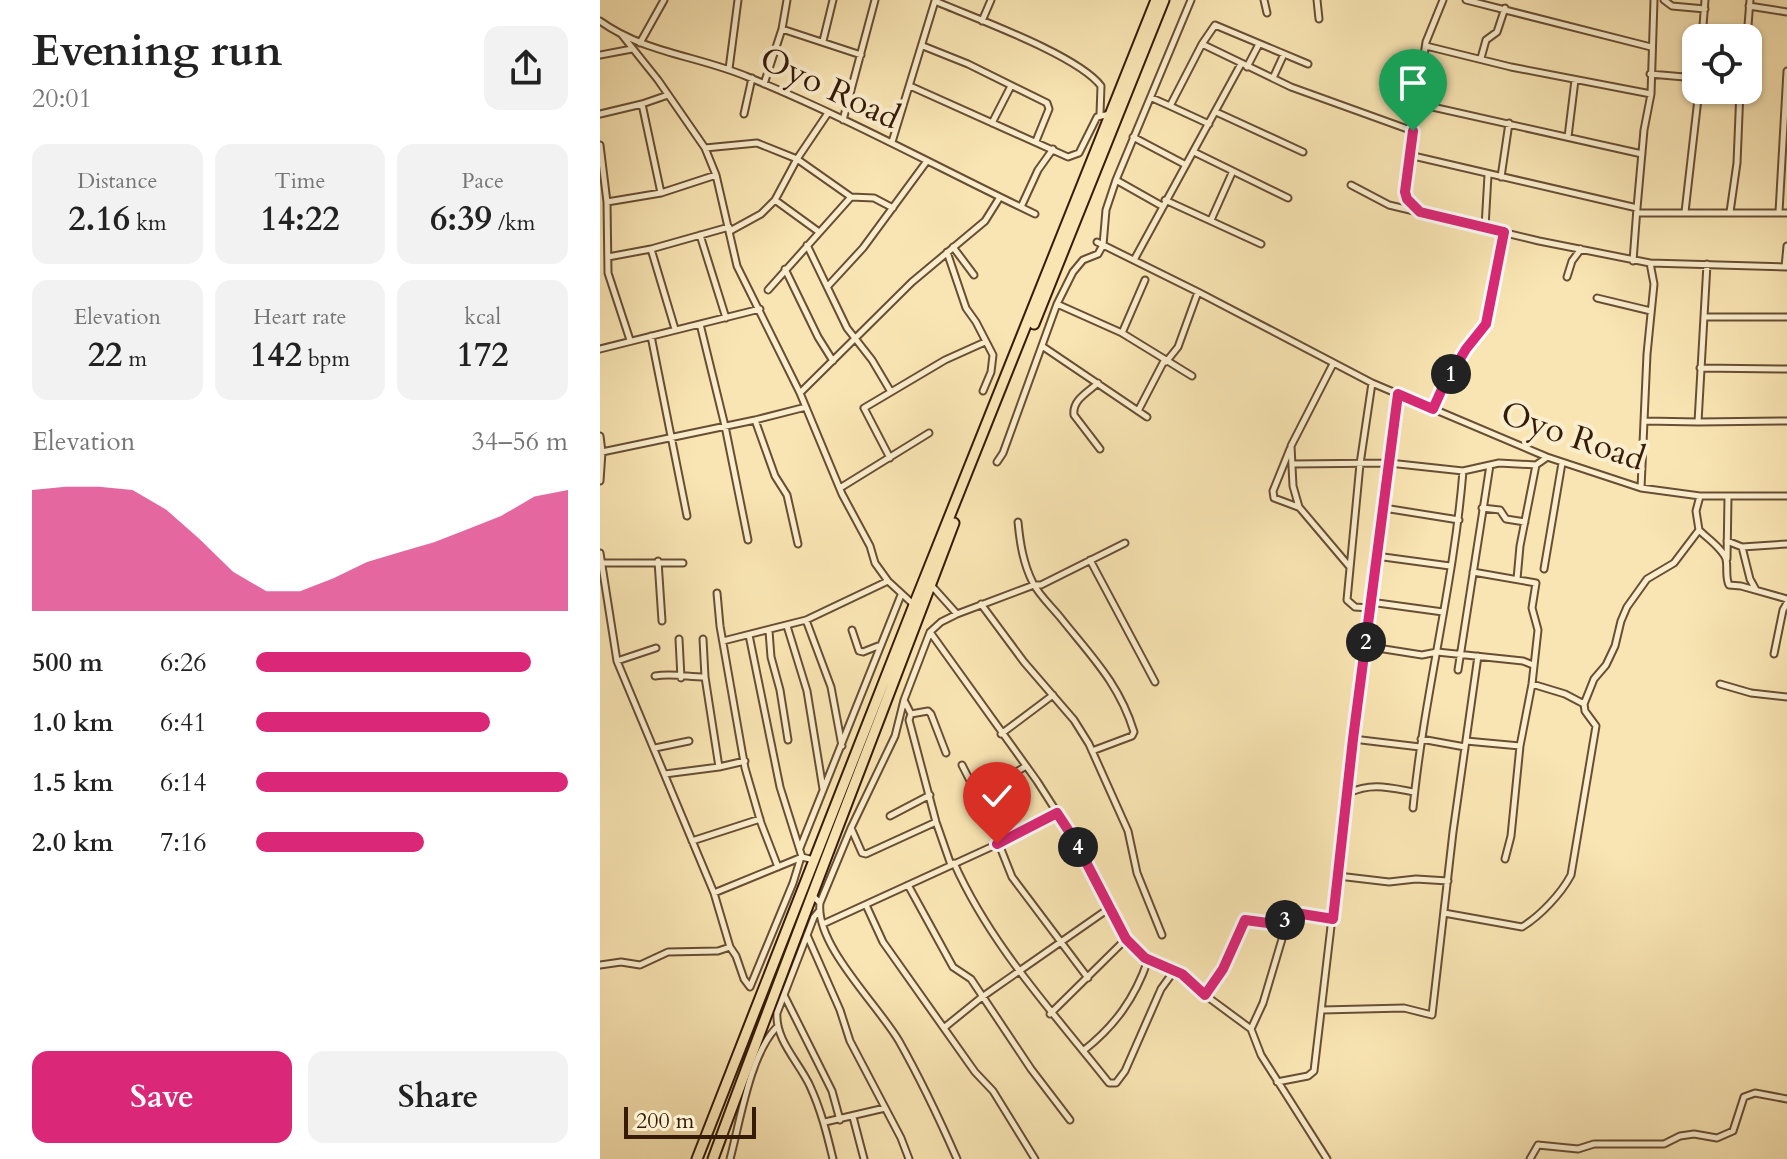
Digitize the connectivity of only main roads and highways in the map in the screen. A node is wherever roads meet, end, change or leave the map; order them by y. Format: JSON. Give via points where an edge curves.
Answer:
{"nodes":[{"id":1,"x":1156,"y":0,"type":"edge"},
{"id":2,"x":1164,"y":0,"type":"edge"},
{"id":3,"x":956,"y":511,"type":"junction"},
{"id":4,"x":697,"y":1159,"type":"edge"},
{"id":5,"x":713,"y":1159,"type":"edge"}],
"edges":[{"from":1,"to":3,"type":"highway","via":[[1105,114]]},
{"from":2,"to":3,"type":"highway"},
{"from":3,"to":4,"type":"highway","via":[[914,605]]},
{"from":3,"to":5,"type":"highway"}]}
